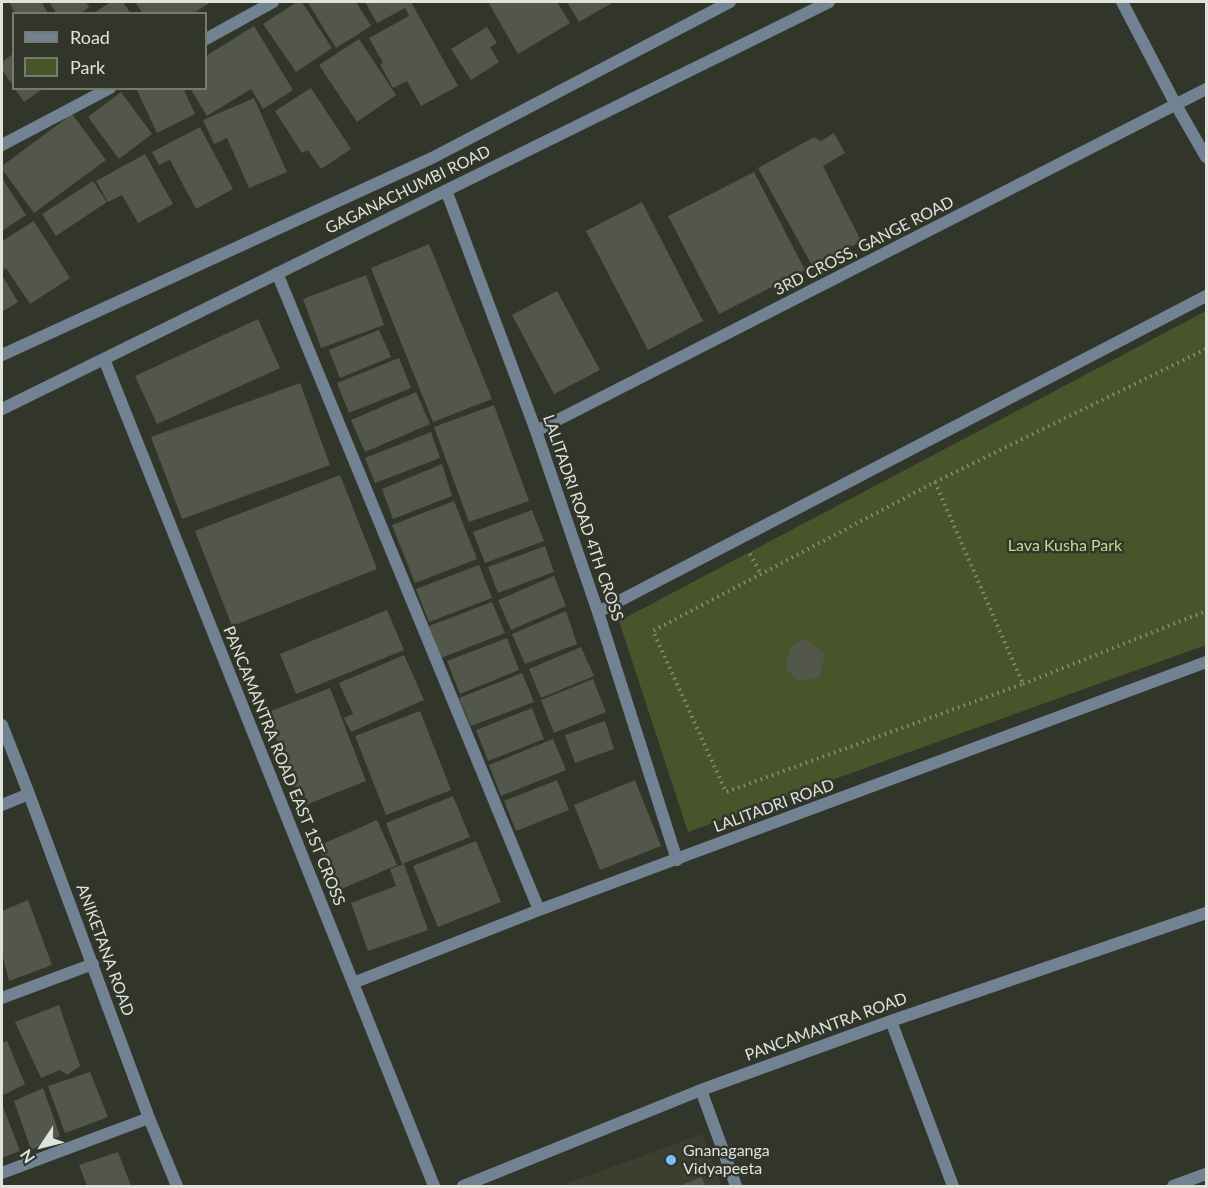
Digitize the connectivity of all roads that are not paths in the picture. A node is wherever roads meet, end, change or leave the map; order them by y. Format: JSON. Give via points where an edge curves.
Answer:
{"nodes":[{"id":1,"x":273,"y":2,"type":"edge"},
{"id":2,"x":730,"y":2,"type":"edge"},
{"id":3,"x":829,"y":2,"type":"edge"},
{"id":4,"x":1122,"y":2,"type":"edge"},
{"id":5,"x":207,"y":38,"type":"edge"},
{"id":6,"x":1206,"y":89,"type":"edge"},
{"id":7,"x":106,"y":90,"type":"edge"},
{"id":8,"x":1176,"y":105,"type":"junction"},
{"id":9,"x":2,"y":145,"type":"edge"},
{"id":10,"x":1206,"y":157,"type":"edge"},
{"id":11,"x":446,"y":190,"type":"junction"},
{"id":12,"x":277,"y":273,"type":"junction"},
{"id":13,"x":1206,"y":296,"type":"edge"},
{"id":14,"x":2,"y":356,"type":"edge"},
{"id":15,"x":104,"y":358,"type":"junction"},
{"id":16,"x":2,"y":409,"type":"edge"},
{"id":17,"x":536,"y":431,"type":"junction"},
{"id":18,"x":598,"y":612,"type":"junction"},
{"id":19,"x":1206,"y":662,"type":"edge"},
{"id":20,"x":2,"y":725,"type":"edge"},
{"id":21,"x":29,"y":794,"type":"junction"},
{"id":22,"x":2,"y":805,"type":"edge"},
{"id":23,"x":677,"y":860,"type":"junction"},
{"id":24,"x":539,"y":910,"type":"junction"},
{"id":25,"x":1206,"y":913,"type":"edge"},
{"id":26,"x":93,"y":964,"type":"junction"},
{"id":27,"x":353,"y":983,"type":"junction"},
{"id":28,"x":2,"y":998,"type":"edge"},
{"id":29,"x":891,"y":1021,"type":"junction"},
{"id":30,"x":701,"y":1090,"type":"junction"},
{"id":31,"x":149,"y":1118,"type":"junction"},
{"id":32,"x":2,"y":1173,"type":"edge"},
{"id":33,"x":1206,"y":1174,"type":"edge"},
{"id":34,"x":177,"y":1186,"type":"edge"},
{"id":35,"x":434,"y":1186,"type":"edge"},
{"id":36,"x":463,"y":1186,"type":"edge"},
{"id":37,"x":736,"y":1186,"type":"edge"},
{"id":38,"x":953,"y":1186,"type":"edge"},
{"id":39,"x":1173,"y":1186,"type":"edge"}],
"edges":[{"from":1,"to":5,"type":"street"},
{"from":2,"to":14,"type":"street","name":"GAGANACHUMBI ROAD","via":[[432,158]]},
{"from":3,"to":11,"type":"street","name":"GAGANACHUMBI ROAD"},
{"from":4,"to":8,"type":"street"},
{"from":6,"to":8,"type":"street","name":"3RD CROSS, GANGE ROAD"},
{"from":7,"to":9,"type":"street"},
{"from":8,"to":10,"type":"street"},
{"from":8,"to":17,"type":"street","name":"3RD CROSS, GANGE ROAD"},
{"from":11,"to":12,"type":"street","name":"GAGANACHUMBI ROAD"},
{"from":11,"to":17,"type":"street","name":"LALITADRI ROAD 4TH CROSS"},
{"from":12,"to":15,"type":"street","name":"GAGANACHUMBI ROAD"},
{"from":12,"to":24,"type":"street"},
{"from":13,"to":18,"type":"street"},
{"from":15,"to":16,"type":"street","name":"GAGANACHUMBI ROAD"},
{"from":15,"to":27,"type":"street","name":"PANCAMANTRA ROAD EAST 1ST CROSS"},
{"from":17,"to":18,"type":"street","name":"LALITADRI ROAD 4TH CROSS"},
{"from":18,"to":23,"type":"street","name":"LALITADRI ROAD 4TH CROSS"},
{"from":19,"to":23,"type":"street","name":"LALITADRI ROAD"},
{"from":20,"to":21,"type":"street","name":"ANIKETANA ROAD"},
{"from":21,"to":22,"type":"street"},
{"from":21,"to":26,"type":"street","name":"ANIKETANA ROAD"},
{"from":23,"to":24,"type":"street","name":"LALITADRI ROAD"},
{"from":24,"to":27,"type":"street","name":"LALITADRI ROAD"},
{"from":25,"to":29,"type":"street","name":"PANCAMANTRA ROAD"},
{"from":26,"to":28,"type":"street"},
{"from":26,"to":31,"type":"street","name":"ANIKETANA ROAD"},
{"from":27,"to":35,"type":"street","name":"PANCAMANTRA ROAD EAST 1ST CROSS"},
{"from":29,"to":30,"type":"street","name":"PANCAMANTRA ROAD"},
{"from":29,"to":38,"type":"street"},
{"from":30,"to":36,"type":"street","name":"PANCAMANTRA ROAD"},
{"from":30,"to":37,"type":"street"},
{"from":31,"to":32,"type":"street"},
{"from":31,"to":34,"type":"street","name":"ANIKETANA ROAD"},
{"from":33,"to":39,"type":"street"}]}
